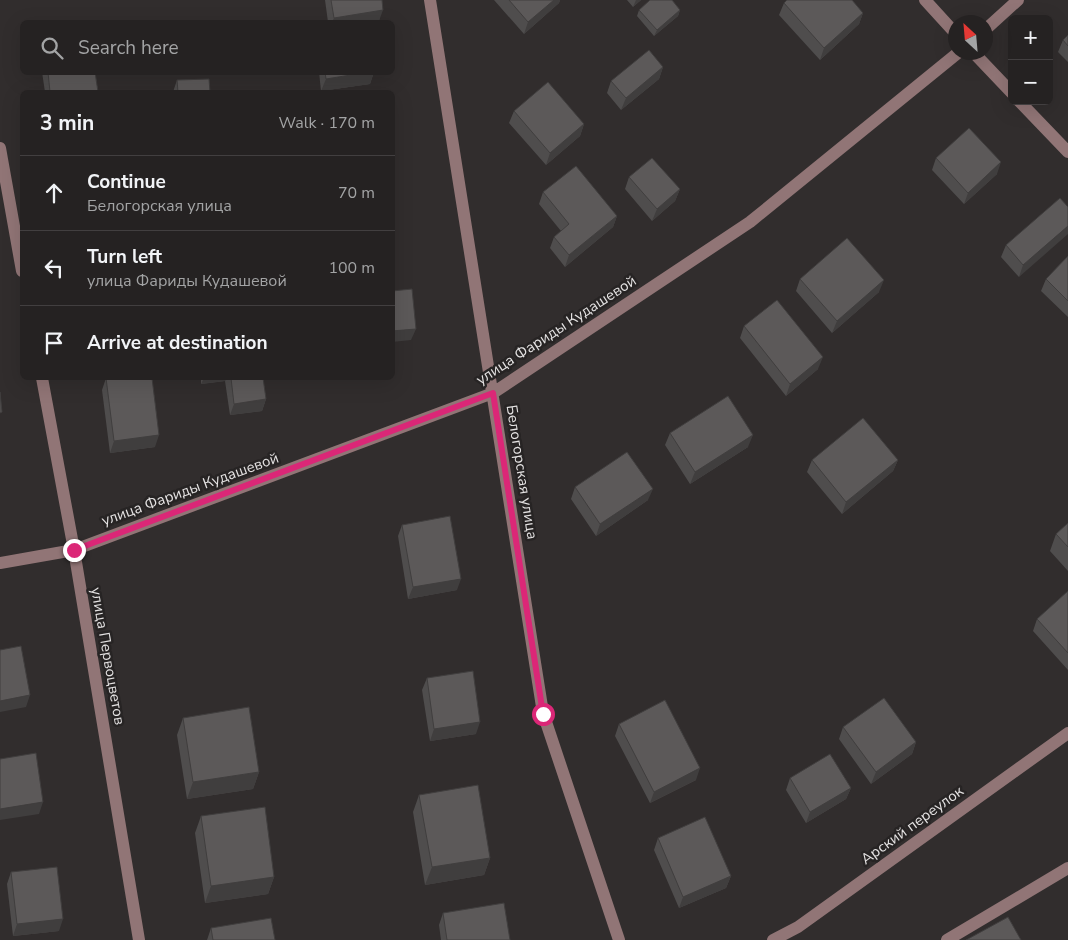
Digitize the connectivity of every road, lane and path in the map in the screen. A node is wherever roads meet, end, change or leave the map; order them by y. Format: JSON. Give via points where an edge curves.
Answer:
{"nodes":[{"id":1,"x":430,"y":0,"type":"edge"},
{"id":2,"x":925,"y":0,"type":"edge"},
{"id":3,"x":1018,"y":0,"type":"edge"},
{"id":4,"x":993,"y":23,"type":"edge"},
{"id":5,"x":948,"y":25,"type":"edge"},
{"id":6,"x":949,"y":60,"type":"edge"},
{"id":7,"x":981,"y":60,"type":"edge"},
{"id":8,"x":1008,"y":89,"type":"edge"},
{"id":9,"x":1024,"y":105,"type":"edge"},
{"id":10,"x":0,"y":148,"type":"edge"},
{"id":11,"x":1068,"y":152,"type":"edge"},
{"id":12,"x":20,"y":260,"type":"edge"},
{"id":13,"x":42,"y":380,"type":"edge"},
{"id":14,"x":493,"y":393,"type":"junction"},
{"id":15,"x":74,"y":550,"type":"junction"},
{"id":16,"x":0,"y":564,"type":"edge"},
{"id":17,"x":1068,"y":733,"type":"edge"},
{"id":18,"x":1068,"y":868,"type":"edge"},
{"id":19,"x":139,"y":940,"type":"edge"},
{"id":20,"x":619,"y":940,"type":"edge"},
{"id":21,"x":774,"y":940,"type":"edge"},
{"id":22,"x":947,"y":940,"type":"edge"}],
"edges":[{"from":1,"to":14,"type":"street","name":"Белогорская улица"},
{"from":2,"to":5,"type":"street"},
{"from":3,"to":4,"type":"street"},
{"from":6,"to":14,"type":"street","name":"улица Фариды Кудашевой","via":[[750,222]]},
{"from":7,"to":8,"type":"street"},
{"from":9,"to":11,"type":"street"},
{"from":10,"to":12,"type":"street"},
{"from":13,"to":15,"type":"street","name":"улица Первоцветов"},
{"from":14,"to":15,"type":"street","name":"улица Фариды Кудашевой"},
{"from":14,"to":20,"type":"street","name":"Белогорская улица","via":[[543,714]]},
{"from":15,"to":16,"type":"street","name":"улица Фариды Кудашевой"},
{"from":15,"to":19,"type":"street","name":"улица Первоцветов"},
{"from":17,"to":21,"type":"street","name":"Арский переулок","via":[[798,927]]},
{"from":18,"to":22,"type":"street"}]}
